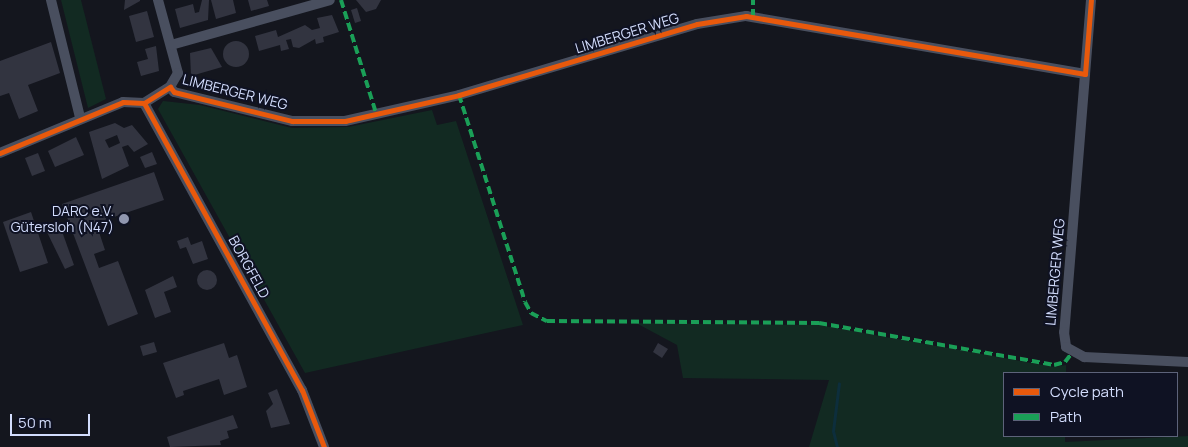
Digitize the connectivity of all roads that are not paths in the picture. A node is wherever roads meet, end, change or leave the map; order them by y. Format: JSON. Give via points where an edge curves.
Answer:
{"nodes":[{"id":1,"x":51,"y":0,"type":"edge"},
{"id":2,"x":158,"y":0,"type":"edge"},
{"id":3,"x":1091,"y":0,"type":"edge"},
{"id":4,"x":323,"y":1,"type":"edge"},
{"id":5,"x":171,"y":45,"type":"junction"},
{"id":6,"x":1085,"y":74,"type":"junction"},
{"id":7,"x":170,"y":87,"type":"junction"},
{"id":8,"x":144,"y":103,"type":"junction"},
{"id":9,"x":80,"y":117,"type":"junction"},
{"id":10,"x":0,"y":153,"type":"edge"},
{"id":11,"x":1188,"y":362,"type":"edge"},
{"id":12,"x":324,"y":447,"type":"edge"}],
"edges":[{"from":1,"to":9,"type":"street"},
{"from":2,"to":5,"type":"street"},
{"from":3,"to":6,"type":"street","name":"LIMBERGER WEG"},
{"from":4,"to":5,"type":"street"},
{"from":5,"to":7,"type":"street","via":[[178,73]]},
{"from":6,"to":7,"type":"street","name":"LIMBERGER WEG","via":[[746,16],[697,24],[459,95],[345,121],[292,121],[174,92]]},
{"from":6,"to":11,"type":"street","name":"LIMBERGER WEG","via":[[1066,347],[1084,357]]},
{"from":7,"to":8,"type":"street"},
{"from":8,"to":9,"type":"street","via":[[123,102]]},
{"from":8,"to":12,"type":"street","name":"BORGFELD","via":[[302,390]]},
{"from":9,"to":10,"type":"street"}]}
